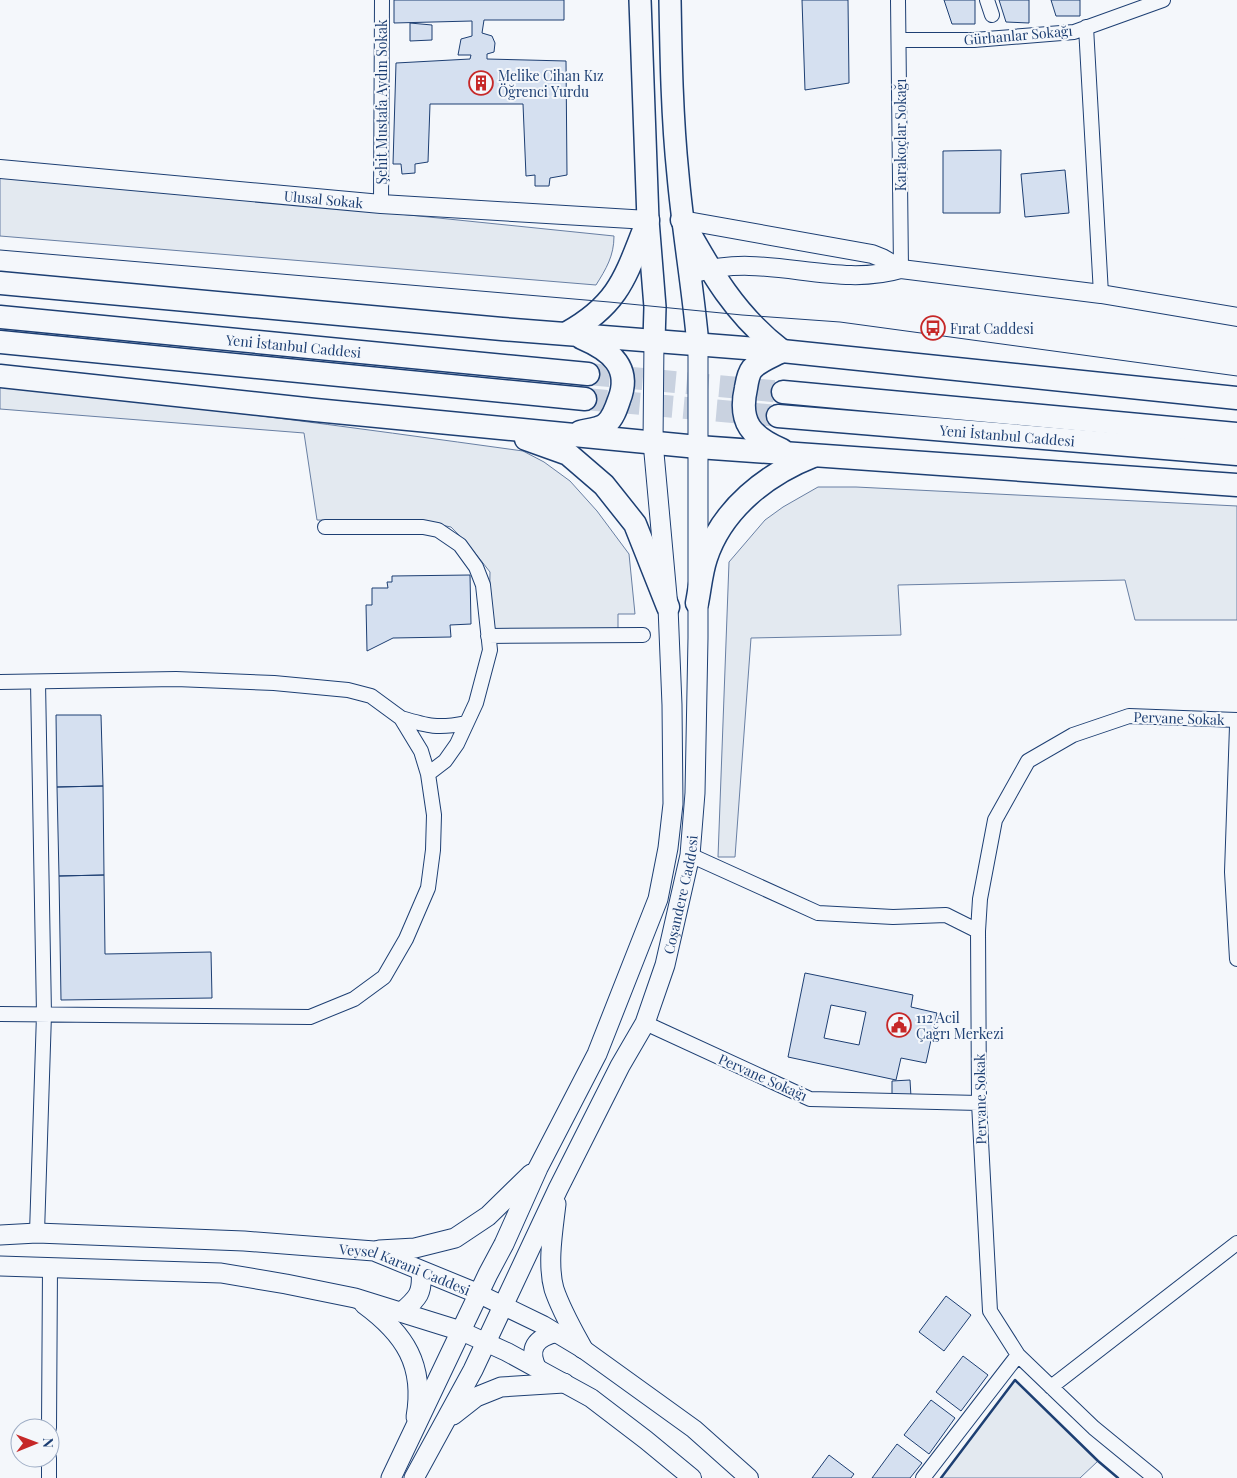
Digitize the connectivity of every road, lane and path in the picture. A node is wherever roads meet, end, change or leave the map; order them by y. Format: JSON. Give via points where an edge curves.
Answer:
{"nodes":[{"id":1,"x":382,"y":0,"type":"edge"},
{"id":2,"x":640,"y":0,"type":"edge"},
{"id":3,"x":670,"y":0,"type":"edge"},
{"id":4,"x":898,"y":0,"type":"edge"},
{"id":5,"x":987,"y":0,"type":"edge"},
{"id":6,"x":1163,"y":0,"type":"edge"},
{"id":7,"x":992,"y":15,"type":"dead end"},
{"id":8,"x":1086,"y":27,"type":"junction"},
{"id":9,"x":899,"y":40,"type":"junction"},
{"id":10,"x":0,"y":169,"type":"edge"},
{"id":11,"x":380,"y":204,"type":"junction"},
{"id":12,"x":648,"y":220,"type":"junction"},
{"id":13,"x":682,"y":220,"type":"junction"},
{"id":14,"x":900,"y":269,"type":"junction"},
{"id":15,"x":700,"y":271,"type":"junction"},
{"id":16,"x":0,"y":283,"type":"edge"},
{"id":17,"x":1101,"y":294,"type":"junction"},
{"id":18,"x":0,"y":316,"type":"edge"},
{"id":19,"x":1237,"y":316,"type":"edge"},
{"id":20,"x":570,"y":334,"type":"junction"},
{"id":21,"x":654,"y":341,"type":"junction"},
{"id":22,"x":0,"y":342,"type":"edge"},
{"id":23,"x":698,"y":345,"type":"junction"},
{"id":24,"x":782,"y":351,"type":"junction"},
{"id":25,"x":588,"y":374,"type":"tunnel mouth"},
{"id":26,"x":0,"y":376,"type":"edge"},
{"id":27,"x":782,"y":392,"type":"tunnel mouth"},
{"id":28,"x":1237,"y":398,"type":"edge"},
{"id":29,"x":585,"y":399,"type":"tunnel mouth"},
{"id":30,"x":778,"y":416,"type":"tunnel mouth"},
{"id":31,"x":492,"y":428,"type":"junction"},
{"id":32,"x":1237,"y":434,"type":"edge"},
{"id":33,"x":571,"y":435,"type":"junction"},
{"id":34,"x":654,"y":442,"type":"junction"},
{"id":35,"x":698,"y":447,"type":"junction"},
{"id":36,"x":789,"y":453,"type":"junction"},
{"id":37,"x":1237,"y":454,"type":"edge"},
{"id":38,"x":814,"y":455,"type":"junction"},
{"id":39,"x":1237,"y":485,"type":"edge"},
{"id":40,"x":325,"y":527,"type":"dead end"},
{"id":41,"x":697,"y":603,"type":"junction"},
{"id":42,"x":668,"y":607,"type":"junction"},
{"id":43,"x":643,"y":635,"type":"dead end"},
{"id":44,"x":488,"y":636,"type":"junction"},
{"id":45,"x":0,"y":682,"type":"edge"},
{"id":46,"x":38,"y":682,"type":"junction"},
{"id":47,"x":401,"y":718,"type":"junction"},
{"id":48,"x":1237,"y":720,"type":"edge"},
{"id":49,"x":466,"y":724,"type":"junction"},
{"id":50,"x":1237,"y":726,"type":"edge"},
{"id":51,"x":428,"y":774,"type":"junction"},
{"id":52,"x":690,"y":855,"type":"junction"},
{"id":53,"x":1236,"y":905,"type":"edge"},
{"id":54,"x":978,"y":931,"type":"junction"},
{"id":55,"x":1237,"y":959,"type":"edge"},
{"id":56,"x":0,"y":1014,"type":"edge"},
{"id":57,"x":44,"y":1014,"type":"junction"},
{"id":58,"x":645,"y":1022,"type":"junction"},
{"id":59,"x":979,"y":1103,"type":"junction"},
{"id":60,"x":538,"y":1168,"type":"junction"},
{"id":61,"x":558,"y":1189,"type":"junction"},
{"id":62,"x":37,"y":1233,"type":"junction"},
{"id":63,"x":0,"y":1235,"type":"edge"},
{"id":64,"x":1237,"y":1243,"type":"edge"},
{"id":65,"x":374,"y":1251,"type":"junction"},
{"id":66,"x":0,"y":1266,"type":"edge"},
{"id":67,"x":50,"y":1267,"type":"junction"},
{"id":68,"x":421,"y":1270,"type":"junction"},
{"id":69,"x":479,"y":1294,"type":"junction"},
{"id":70,"x":355,"y":1298,"type":"junction"},
{"id":71,"x":503,"y":1305,"type":"junction"},
{"id":72,"x":402,"y":1312,"type":"junction"},
{"id":73,"x":461,"y":1331,"type":"junction"},
{"id":74,"x":556,"y":1333,"type":"junction"},
{"id":75,"x":486,"y":1342,"type":"junction"},
{"id":76,"x":582,"y":1349,"type":"junction"},
{"id":77,"x":1018,"y":1355,"type":"junction"},
{"id":78,"x":537,"y":1368,"type":"junction"},
{"id":79,"x":564,"y":1383,"type":"junction"},
{"id":80,"x":1051,"y":1387,"type":"junction"},
{"id":81,"x":49,"y":1418,"type":"edge"},
{"id":82,"x":448,"y":1418,"type":"junction"},
{"id":83,"x":414,"y":1430,"type":"junction"},
{"id":84,"x":391,"y":1478,"type":"edge"},
{"id":85,"x":414,"y":1478,"type":"edge"},
{"id":86,"x":692,"y":1478,"type":"edge"},
{"id":87,"x":749,"y":1478,"type":"edge"},
{"id":88,"x":923,"y":1478,"type":"edge"},
{"id":89,"x":1155,"y":1478,"type":"edge"}],
"edges":[{"from":1,"to":11,"type":"street","name":"Şehit Mustafa Aydın Sokak"},
{"from":2,"to":12,"type":"main road"},
{"from":3,"to":13,"type":"main road","via":[[674,133]]},
{"from":4,"to":9,"type":"street","name":"Karakoçlar Sokağı"},
{"from":5,"to":7,"type":"street"},
{"from":6,"to":8,"type":"street","name":"Gürhanlar Sokağı"},
{"from":8,"to":9,"type":"street","name":"Gürhanlar Sokağı","via":[[1074,32],[974,40]]},
{"from":8,"to":17,"type":"street"},
{"from":9,"to":14,"type":"street","name":"Karakoçlar Sokağı"},
{"from":10,"to":11,"type":"street","name":"Ulusal Sokak"},
{"from":11,"to":12,"type":"street","name":"Ulusal Sokak"},
{"from":12,"to":20,"type":"highway","via":[[614,296]]},
{"from":12,"to":21,"type":"main road","via":[[655,307]]},
{"from":13,"to":14,"type":"street","via":[[864,253],[882,258]]},
{"from":13,"to":15,"type":"highway"},
{"from":14,"to":15,"type":"street","via":[[883,275],[846,275],[762,266]]},
{"from":14,"to":17,"type":"street"},
{"from":15,"to":23,"type":"main road"},
{"from":15,"to":24,"type":"highway","via":[[763,336]]},
{"from":16,"to":20,"type":"highway"},
{"from":17,"to":19,"type":"street"},
{"from":18,"to":25,"type":"highway","name":"Yeni İstanbul Caddesi"},
{"from":20,"to":21,"type":"highway"},
{"from":20,"to":33,"type":"highway","via":[[601,346],[614,357],[621,369],[622,384],[615,412],[605,425]]},
{"from":21,"to":23,"type":"highway"},
{"from":21,"to":34,"type":"main road","name":"Coşandere Caddesi"},
{"from":22,"to":29,"type":"highway","name":"Yeni İstanbul Caddesi"},
{"from":23,"to":24,"type":"highway"},
{"from":23,"to":35,"type":"main road","name":"Coşandere Caddesi"},
{"from":24,"to":28,"type":"highway"},
{"from":24,"to":36,"type":"highway","via":[[752,369],[745,393],[744,419],[757,436]]},
{"from":26,"to":31,"type":"highway"},
{"from":27,"to":32,"type":"highway","name":"Yeni İstanbul Caddesi"},
{"from":30,"to":37,"type":"highway","name":"Yeni İstanbul Caddesi"},
{"from":31,"to":33,"type":"highway"},
{"from":31,"to":42,"type":"highway","via":[[568,454],[604,484],[634,524]]},
{"from":33,"to":34,"type":"highway"},
{"from":34,"to":35,"type":"highway"},
{"from":34,"to":42,"type":"main road","name":"Coşandere Caddesi"},
{"from":35,"to":36,"type":"highway"},
{"from":35,"to":41,"type":"main road","name":"Coşandere Caddesi"},
{"from":36,"to":38,"type":"highway"},
{"from":38,"to":39,"type":"highway"},
{"from":38,"to":41,"type":"highway","via":[[796,462],[765,482],[729,516],[711,544]]},
{"from":40,"to":44,"type":"street","via":[[423,527],[438,530],[460,545],[476,567],[484,585]]},
{"from":41,"to":52,"type":"main road","name":"Coşandere Caddesi","via":[[695,793]]},
{"from":42,"to":60,"type":"main road","name":"Coşandere Caddesi","via":[[673,804],[658,899],[597,1054]]},
{"from":43,"to":44,"type":"street"},
{"from":44,"to":49,"type":"street","via":[[490,650],[486,667]]},
{"from":45,"to":46,"type":"street"},
{"from":46,"to":47,"type":"street","via":[[176,679],[348,690],[371,696]]},
{"from":46,"to":57,"type":"street"},
{"from":47,"to":49,"type":"street","via":[[424,725],[446,727]]},
{"from":47,"to":51,"type":"street","via":[[420,751]]},
{"from":48,"to":54,"type":"street","name":"Pervane Sokak","via":[[1129,716],[1073,735],[1028,761],[995,820],[980,898]]},
{"from":49,"to":51,"type":"street","via":[[445,761]]},
{"from":50,"to":53,"type":"street","via":[[1232,872]]},
{"from":51,"to":57,"type":"street","via":[[434,815],[428,888],[406,939],[384,977],[354,999],[310,1017]]},
{"from":52,"to":54,"type":"street","via":[[818,913],[946,916]]},
{"from":52,"to":58,"type":"main road","name":"Coşandere Caddesi","via":[[665,965]]},
{"from":53,"to":55,"type":"street"},
{"from":54,"to":59,"type":"street","name":"Pervane Sokak"},
{"from":56,"to":57,"type":"street"},
{"from":57,"to":62,"type":"street"},
{"from":58,"to":59,"type":"street","name":"Pervane Sokağı","via":[[810,1099]]},
{"from":58,"to":61,"type":"main road","name":"Coşandere Caddesi"},
{"from":59,"to":77,"type":"street","name":"Pervane Sokak","via":[[990,1310]]},
{"from":60,"to":65,"type":"main road","via":[[488,1216],[455,1238],[415,1248]]},
{"from":60,"to":69,"type":"main road","name":"Coşandere Caddesi"},
{"from":61,"to":71,"type":"main road","name":"Coşandere Caddesi"},
{"from":61,"to":76,"type":"main road","via":[[550,1248],[554,1288]]},
{"from":62,"to":63,"type":"main road","name":"Veysel Karani Caddesi"},
{"from":62,"to":65,"type":"main road","name":"Veysel Karani Caddesi","via":[[244,1241]]},
{"from":64,"to":80,"type":"street"},
{"from":65,"to":68,"type":"main road","name":"Veysel Karani Caddesi"},
{"from":66,"to":67,"type":"main road"},
{"from":67,"to":70,"type":"main road","via":[[221,1273]]},
{"from":67,"to":81,"type":"street"},
{"from":68,"to":69,"type":"main road","name":"Veysel Karani Caddesi"},
{"from":68,"to":72,"type":"main road","via":[[420,1294]]},
{"from":69,"to":71,"type":"street","name":"Veysel Karani Caddesi"},
{"from":69,"to":73,"type":"main road","name":"Coşandere Caddesi"},
{"from":70,"to":72,"type":"main road"},
{"from":70,"to":83,"type":"main road","via":[[396,1331],[407,1348],[416,1372],[418,1405]]},
{"from":71,"to":74,"type":"street","name":"Veysel Karani Caddesi"},
{"from":71,"to":75,"type":"main road","name":"Coşandere Caddesi"},
{"from":72,"to":73,"type":"main road"},
{"from":73,"to":75,"type":"street"},
{"from":73,"to":83,"type":"main road","name":"Coşandere Caddesi"},
{"from":74,"to":76,"type":"street","name":"Veysel Karani Caddesi"},
{"from":74,"to":78,"type":"street","via":[[547,1335],[535,1345],[533,1353]]},
{"from":75,"to":78,"type":"street"},
{"from":75,"to":82,"type":"main road","name":"Coşandere Caddesi"},
{"from":76,"to":87,"type":"street","name":"Veysel Karani Caddesi","via":[[694,1429]]},
{"from":77,"to":80,"type":"street","name":"Pervane Sokak"},
{"from":77,"to":88,"type":"street"},
{"from":78,"to":79,"type":"street"},
{"from":79,"to":82,"type":"main road","via":[[501,1387],[476,1398]]},
{"from":79,"to":86,"type":"street","via":[[592,1398]]},
{"from":80,"to":89,"type":"street","name":"Pervane Sokak","via":[[1094,1428]]},
{"from":82,"to":85,"type":"main road","name":"Coşandere Caddesi"},
{"from":83,"to":84,"type":"main road","name":"Coşandere Caddesi"}]}
